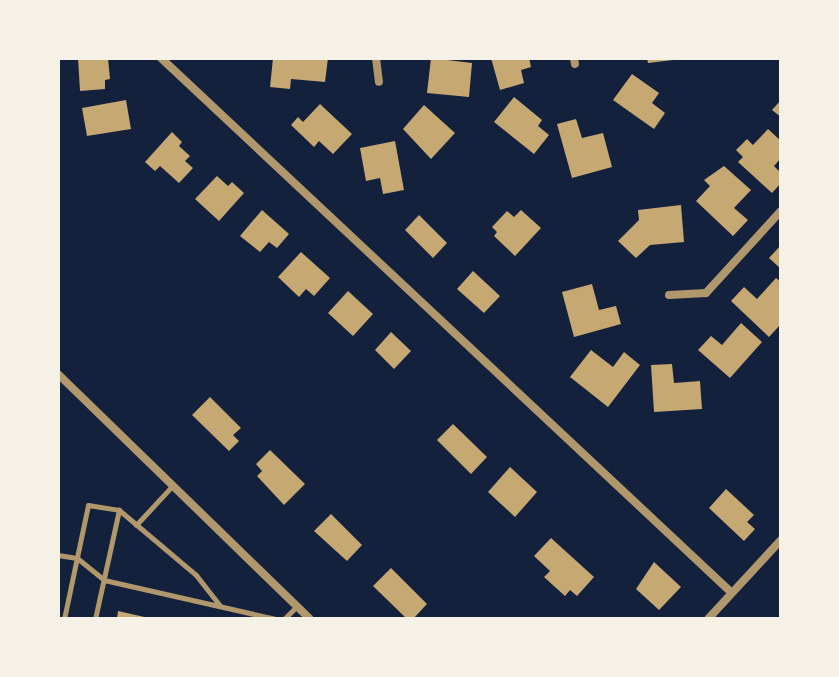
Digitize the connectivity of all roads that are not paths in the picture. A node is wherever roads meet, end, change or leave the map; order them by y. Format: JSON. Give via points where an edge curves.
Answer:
{"nodes":[{"id":1,"x":161,"y":58,"type":"edge"},
{"id":2,"x":376,"y":58,"type":"edge"},
{"id":3,"x":379,"y":82,"type":"dead end"},
{"id":4,"x":781,"y":211,"type":"edge"},
{"id":5,"x":669,"y":295,"type":"dead end"},
{"id":6,"x":58,"y":374,"type":"edge"},
{"id":7,"x":174,"y":485,"type":"junction"},
{"id":8,"x":119,"y":510,"type":"junction"},
{"id":9,"x":136,"y":525,"type":"junction"},
{"id":10,"x":781,"y":540,"type":"edge"},
{"id":11,"x":58,"y":555,"type":"edge"},
{"id":12,"x":77,"y":558,"type":"junction"},
{"id":13,"x":104,"y":580,"type":"junction"},
{"id":14,"x":732,"y":593,"type":"junction"},
{"id":15,"x":220,"y":606,"type":"junction"},
{"id":16,"x":297,"y":606,"type":"junction"},
{"id":17,"x":64,"y":619,"type":"edge"},
{"id":18,"x":95,"y":619,"type":"edge"},
{"id":19,"x":276,"y":619,"type":"edge"},
{"id":20,"x":284,"y":619,"type":"edge"},
{"id":21,"x":310,"y":619,"type":"edge"},
{"id":22,"x":708,"y":619,"type":"edge"}],
"edges":[{"from":1,"to":14,"type":"street"},
{"from":2,"to":3,"type":"street"},
{"from":4,"to":5,"type":"street","via":[[706,293]]},
{"from":6,"to":7,"type":"street"},
{"from":7,"to":9,"type":"lane"},
{"from":7,"to":16,"type":"street"},
{"from":8,"to":9,"type":"lane"},
{"from":8,"to":12,"type":"lane","via":[[88,505]]},
{"from":8,"to":13,"type":"lane"},
{"from":9,"to":15,"type":"lane","via":[[196,575]]},
{"from":10,"to":14,"type":"street"},
{"from":11,"to":12,"type":"lane"},
{"from":12,"to":13,"type":"lane"},
{"from":12,"to":17,"type":"lane"},
{"from":13,"to":15,"type":"lane"},
{"from":13,"to":18,"type":"lane"},
{"from":14,"to":22,"type":"street"},
{"from":15,"to":19,"type":"lane"},
{"from":16,"to":20,"type":"lane"},
{"from":16,"to":21,"type":"street"}]}
